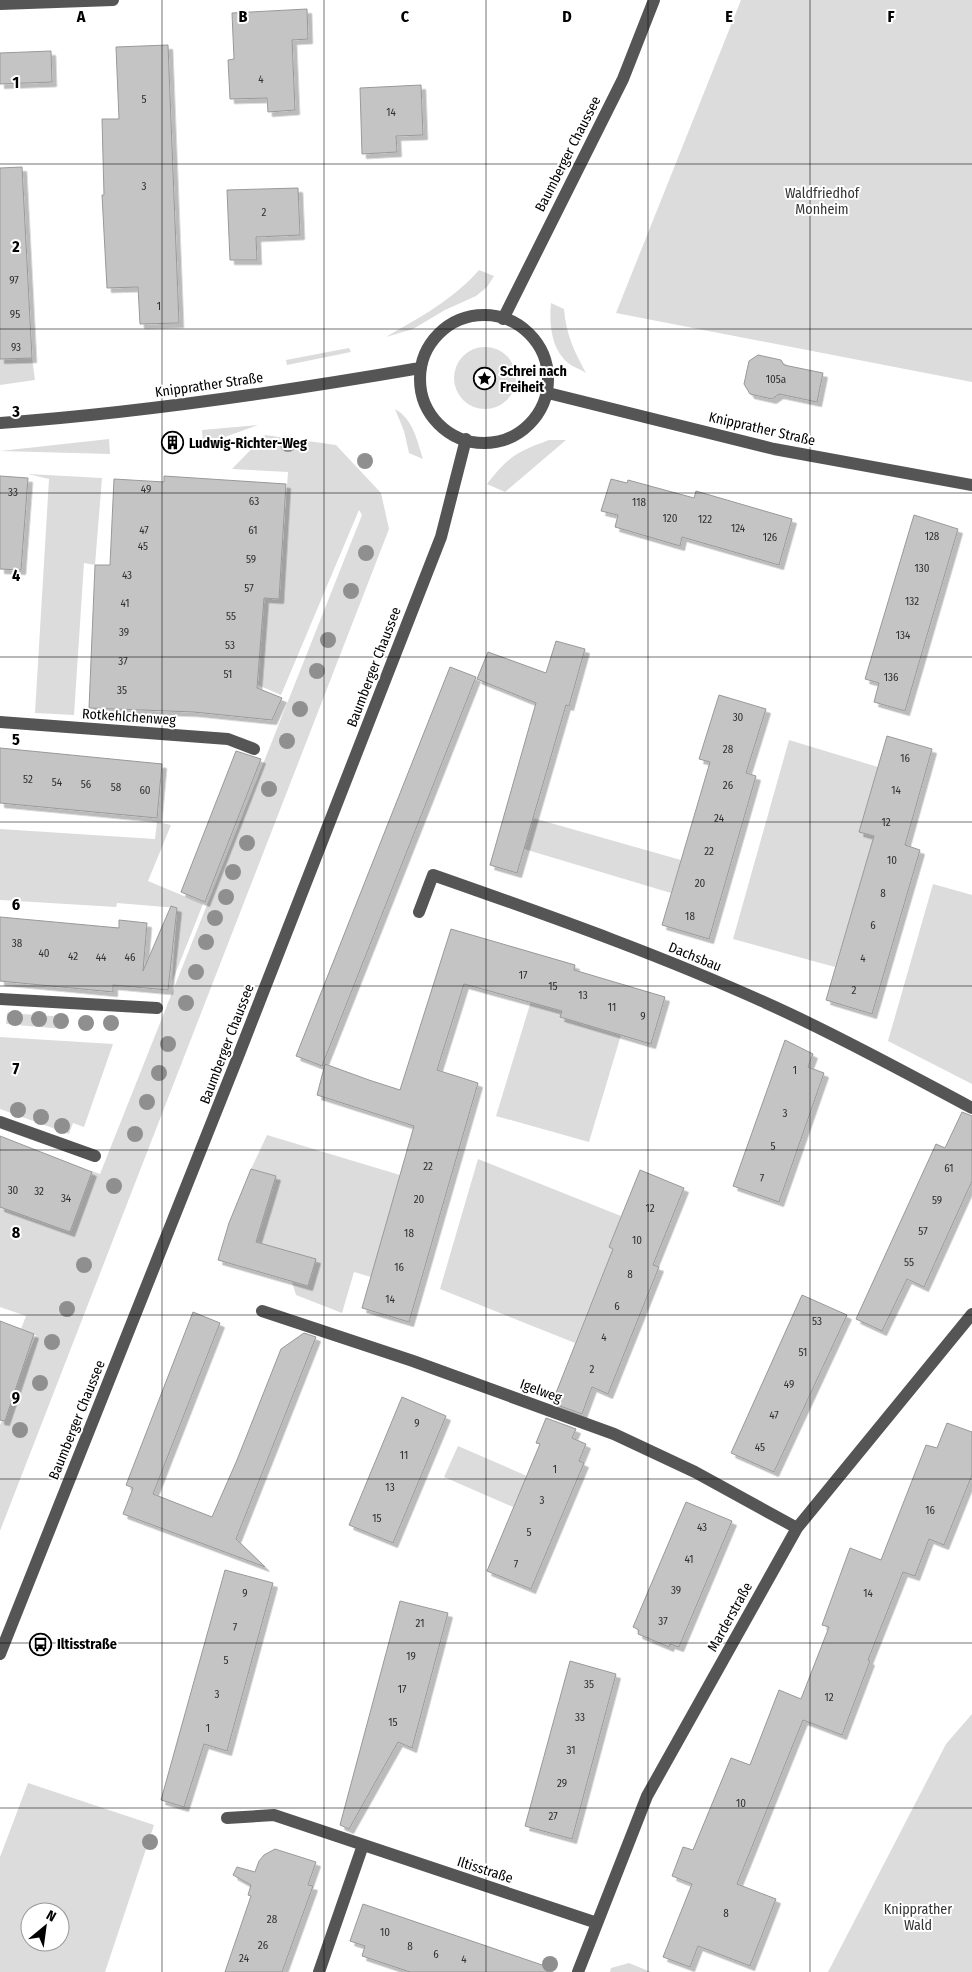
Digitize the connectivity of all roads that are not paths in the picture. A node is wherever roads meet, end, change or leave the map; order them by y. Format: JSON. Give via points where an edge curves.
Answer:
{"nodes":[{"id":1,"x":113,"y":0,"type":"edge"},
{"id":2,"x":654,"y":0,"type":"edge"},
{"id":3,"x":0,"y":4,"type":"edge"},
{"id":4,"x":503,"y":319,"type":"junction"},
{"id":5,"x":420,"y":368,"type":"junction"},
{"id":6,"x":548,"y":393,"type":"junction"},
{"id":7,"x":0,"y":423,"type":"edge"},
{"id":8,"x":466,"y":439,"type":"junction"},
{"id":9,"x":972,"y":485,"type":"edge"},
{"id":10,"x":0,"y":722,"type":"edge"},
{"id":11,"x":254,"y":749,"type":"dead end"},
{"id":12,"x":419,"y":912,"type":"dead end"},
{"id":13,"x":0,"y":998,"type":"edge"},
{"id":14,"x":157,"y":1008,"type":"dead end"},
{"id":15,"x":972,"y":1108,"type":"edge"},
{"id":16,"x":0,"y":1122,"type":"edge"},
{"id":17,"x":95,"y":1156,"type":"dead end"},
{"id":18,"x":262,"y":1311,"type":"dead end"},
{"id":19,"x":972,"y":1314,"type":"edge"},
{"id":20,"x":797,"y":1528,"type":"junction"},
{"id":21,"x":0,"y":1654,"type":"edge"},
{"id":22,"x":226,"y":1818,"type":"dead end"},
{"id":23,"x":363,"y":1845,"type":"junction"},
{"id":24,"x":597,"y":1923,"type":"junction"},
{"id":25,"x":319,"y":1972,"type":"edge"},
{"id":26,"x":578,"y":1972,"type":"edge"}],
"edges":[{"from":1,"to":3,"type":"street"},
{"from":2,"to":4,"type":"street","name":"Baumberger Chaussee","via":[[623,79]]},
{"from":4,"to":5,"type":"street","via":[[481,315],[460,319],[447,326],[427,347]]},
{"from":4,"to":6,"type":"street","via":[[520,326],[544,355],[549,374]]},
{"from":5,"to":7,"type":"street","name":"Knipprather Straße","via":[[206,401]]},
{"from":5,"to":8,"type":"street","via":[[420,391],[429,413],[445,430]]},
{"from":6,"to":8,"type":"street","via":[[540,412],[526,428],[508,439],[487,443]]},
{"from":6,"to":9,"type":"street","name":"Knipprather Straße","via":[[774,449]]},
{"from":8,"to":21,"type":"street","name":"Baumberger Chaussee","via":[[441,537]]},
{"from":10,"to":11,"type":"street","name":"Rotkehlchenweg","via":[[228,739]]},
{"from":12,"to":15,"type":"street","name":"Dachsbau","via":[[433,875],[714,980],[876,1056]]},
{"from":13,"to":14,"type":"street"},
{"from":16,"to":17,"type":"street"},
{"from":18,"to":20,"type":"street","name":"Igelweg","via":[[413,1361],[614,1434],[695,1472]]},
{"from":19,"to":20,"type":"street","name":"Marderstraße"},
{"from":20,"to":24,"type":"street","name":"Marderstraße","via":[[647,1796]]},
{"from":22,"to":23,"type":"street","name":"Iltisstraße","via":[[274,1816]]},
{"from":23,"to":24,"type":"street","name":"Iltisstraße"},
{"from":23,"to":25,"type":"street"},
{"from":24,"to":26,"type":"street","name":"Marderstraße"}]}
